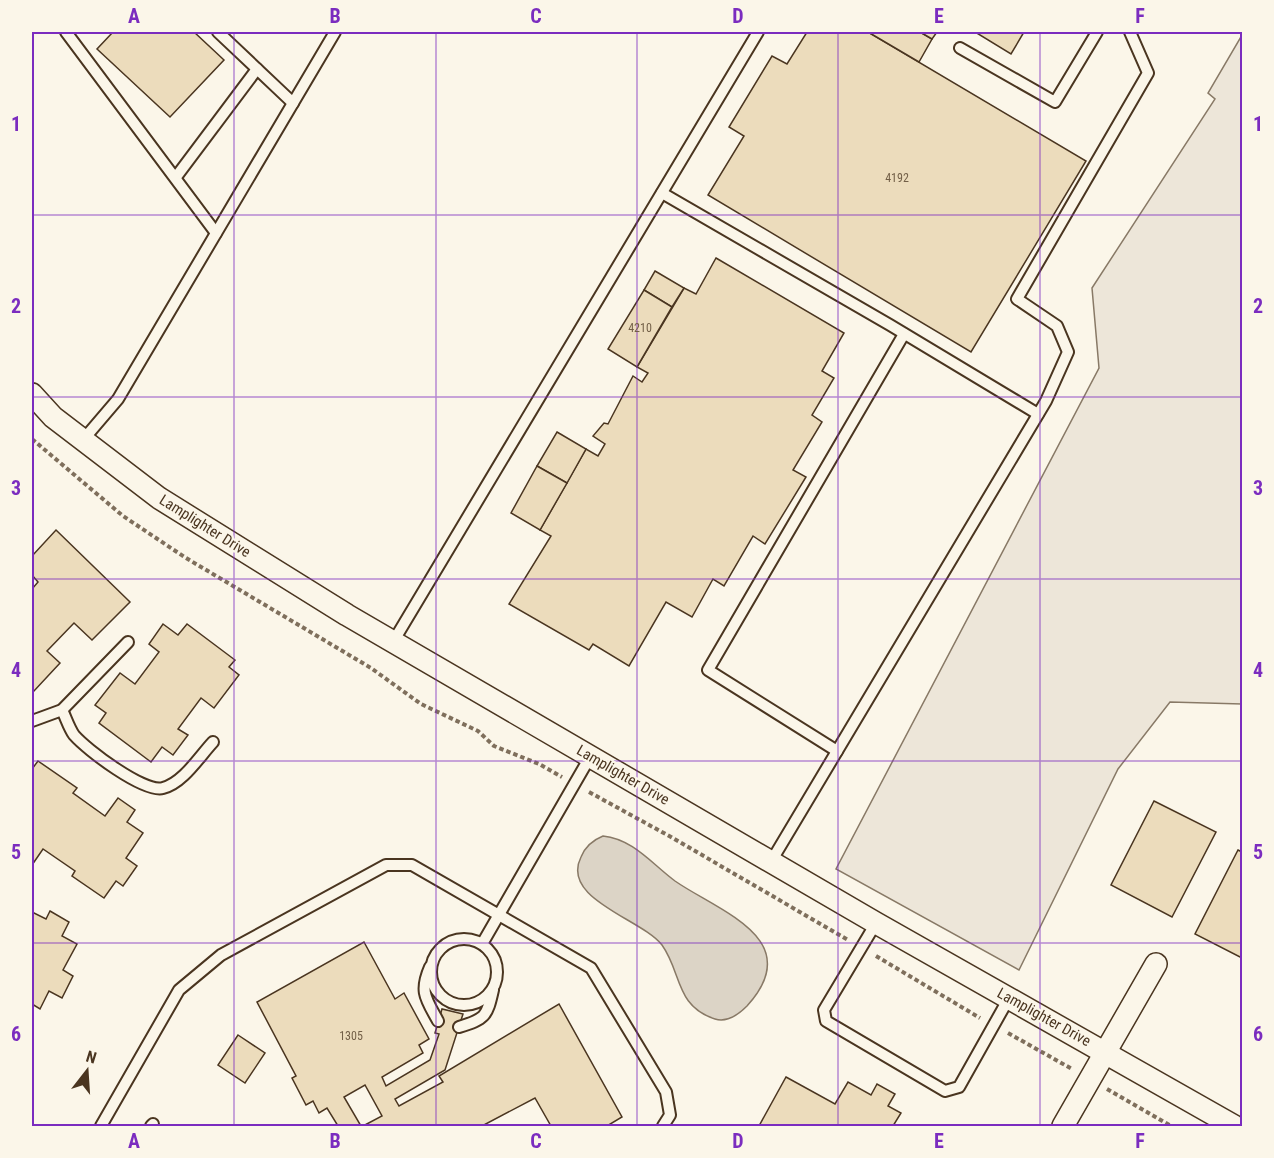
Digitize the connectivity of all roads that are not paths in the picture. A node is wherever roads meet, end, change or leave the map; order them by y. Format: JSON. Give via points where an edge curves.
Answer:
{"nodes":[{"id":1,"x":66,"y":32,"type":"edge"},
{"id":2,"x":218,"y":32,"type":"edge"},
{"id":3,"x":335,"y":32,"type":"edge"},
{"id":4,"x":758,"y":32,"type":"edge"},
{"id":5,"x":1097,"y":32,"type":"edge"},
{"id":6,"x":1130,"y":32,"type":"edge"},
{"id":7,"x":960,"y":48,"type":"dead end"},
{"id":8,"x":257,"y":69,"type":"junction"},
{"id":9,"x":293,"y":103,"type":"junction"},
{"id":10,"x":176,"y":177,"type":"junction"},
{"id":11,"x":662,"y":193,"type":"junction"},
{"id":12,"x":216,"y":233,"type":"junction"},
{"id":13,"x":904,"y":334,"type":"junction"},
{"id":14,"x":32,"y":394,"type":"edge"},
{"id":15,"x":1038,"y":414,"type":"junction"},
{"id":16,"x":83,"y":440,"type":"junction"},
{"id":17,"x":128,"y":642,"type":"dead end"},
{"id":18,"x":393,"y":642,"type":"junction"},
{"id":19,"x":62,"y":710,"type":"junction"},
{"id":20,"x":32,"y":721,"type":"edge"},
{"id":21,"x":213,"y":742,"type":"dead end"},
{"id":22,"x":837,"y":751,"type":"junction"},
{"id":23,"x":590,"y":757,"type":"junction"},
{"id":24,"x":772,"y":860,"type":"junction"},
{"id":25,"x":499,"y":915,"type":"junction"},
{"id":26,"x":876,"y":923,"type":"junction"},
{"id":27,"x":482,"y":944,"type":"junction"},
{"id":28,"x":431,"y":964,"type":"junction"},
{"id":29,"x":1156,"y":964,"type":"dead end"},
{"id":30,"x":495,"y":984,"type":"junction"},
{"id":31,"x":1009,"y":998,"type":"junction"},
{"id":32,"x":438,"y":1021,"type":"dead end"},
{"id":33,"x":459,"y":1027,"type":"dead end"},
{"id":34,"x":1105,"y":1051,"type":"junction"},
{"id":35,"x":1070,"y":1124,"type":"edge"},
{"id":36,"x":101,"y":1126,"type":"edge"},
{"id":37,"x":663,"y":1126,"type":"edge"},
{"id":38,"x":1234,"y":1126,"type":"edge"}],
"edges":[{"from":1,"to":10,"type":"lane"},
{"from":2,"to":8,"type":"lane"},
{"from":3,"to":9,"type":"lane"},
{"from":4,"to":11,"type":"lane"},
{"from":5,"to":7,"type":"lane","via":[[1056,102]]},
{"from":6,"to":15,"type":"lane","via":[[1148,73],[1017,299],[1057,326],[1068,352]]},
{"from":8,"to":9,"type":"lane"},
{"from":8,"to":10,"type":"lane"},
{"from":9,"to":12,"type":"lane"},
{"from":10,"to":12,"type":"lane"},
{"from":11,"to":13,"type":"lane"},
{"from":11,"to":18,"type":"lane"},
{"from":12,"to":16,"type":"lane","via":[[118,399]]},
{"from":13,"to":15,"type":"lane"},
{"from":13,"to":22,"type":"lane","via":[[708,670]]},
{"from":14,"to":16,"type":"street","name":"Lamplighter Drive","via":[[53,417]]},
{"from":15,"to":22,"type":"lane"},
{"from":16,"to":18,"type":"street","name":"Lamplighter Drive","via":[[159,498]]},
{"from":17,"to":19,"type":"lane"},
{"from":18,"to":23,"type":"street","name":"Lamplighter Drive"},
{"from":19,"to":20,"type":"lane"},
{"from":19,"to":21,"type":"lane","via":[[74,735],[126,776],[147,787],[161,789],[176,782]]},
{"from":22,"to":24,"type":"lane"},
{"from":23,"to":24,"type":"street","name":"Lamplighter Drive"},
{"from":23,"to":25,"type":"lane"},
{"from":24,"to":26,"type":"street","name":"Lamplighter Drive"},
{"from":25,"to":27,"type":"lane"},
{"from":25,"to":36,"type":"lane","via":[[412,864],[387,865],[221,955],[179,990]]},
{"from":25,"to":37,"type":"lane","via":[[591,968],[666,1092],[670,1115]]},
{"from":26,"to":31,"type":"street","name":"Lamplighter Drive"},
{"from":26,"to":31,"type":"lane","via":[[824,1010],[826,1021],[945,1091],[959,1087]]},
{"from":27,"to":28,"type":"lane","via":[[472,939],[451,941]]},
{"from":27,"to":30,"type":"lane","via":[[495,962]]},
{"from":28,"to":30,"type":"lane","via":[[439,994],[458,1004],[480,1001]]},
{"from":28,"to":32,"type":"lane","via":[[423,984],[425,998]]},
{"from":29,"to":34,"type":"street"},
{"from":30,"to":33,"type":"lane","via":[[488,1013]]},
{"from":31,"to":34,"type":"street","name":"Lamplighter Drive"},
{"from":34,"to":35,"type":"street"},
{"from":34,"to":38,"type":"street","name":"Lamplighter Drive"}]}
